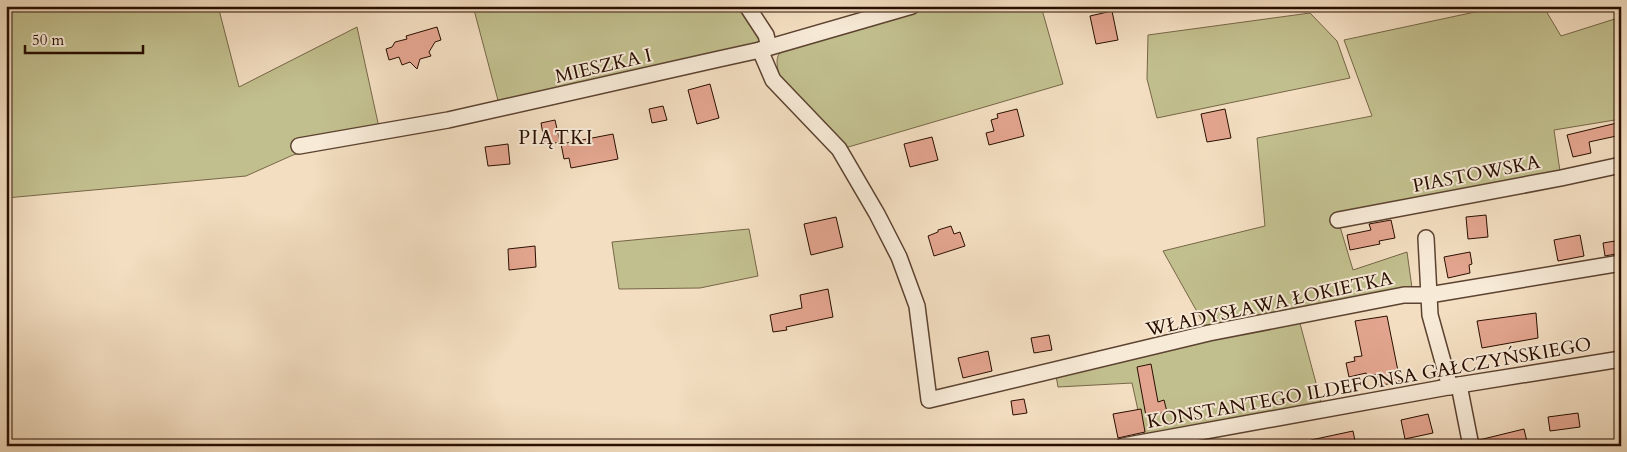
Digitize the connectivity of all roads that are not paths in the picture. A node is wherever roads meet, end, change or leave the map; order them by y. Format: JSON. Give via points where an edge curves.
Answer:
{"nodes":[{"id":1,"x":747,"y":6,"type":"edge"},
{"id":2,"x":912,"y":6,"type":"edge"},
{"id":3,"x":765,"y":48,"type":"junction"},
{"id":4,"x":298,"y":146,"type":"dead end"},
{"id":5,"x":1621,"y":164,"type":"edge"},
{"id":6,"x":1338,"y":220,"type":"dead end"},
{"id":7,"x":1426,"y":238,"type":"dead end"},
{"id":8,"x":1621,"y":264,"type":"edge"},
{"id":9,"x":1429,"y":295,"type":"junction"},
{"id":10,"x":1621,"y":359,"type":"edge"},
{"id":11,"x":1454,"y":386,"type":"junction"},
{"id":12,"x":1124,"y":446,"type":"edge"},
{"id":13,"x":1470,"y":446,"type":"edge"}],
"edges":[{"from":1,"to":3,"type":"street","via":[[766,35]]},
{"from":2,"to":3,"type":"street","name":"MIESZKA I"},
{"from":3,"to":4,"type":"street","name":"MIESZKA I","via":[[448,120]]},
{"from":3,"to":9,"type":"street","name":"WŁADYSŁAWA ŁOKIETKA","via":[[772,80],[839,149],[899,257],[917,306],[929,400],[1209,333],[1404,296]]},
{"from":5,"to":6,"type":"street","name":"PIASTOWSKA"},
{"from":7,"to":9,"type":"street"},
{"from":8,"to":9,"type":"street","name":"WŁADYSŁAWA ŁOKIETKA"},
{"from":9,"to":11,"type":"street","via":[[1430,315]]},
{"from":10,"to":11,"type":"street","name":"KONSTANTEGO ILDEFONSA GAŁCZYŃSKIEGO"},
{"from":11,"to":12,"type":"street","name":"KONSTANTEGO ILDEFONSA GAŁCZYŃSKIEGO"},
{"from":11,"to":13,"type":"street"}]}
